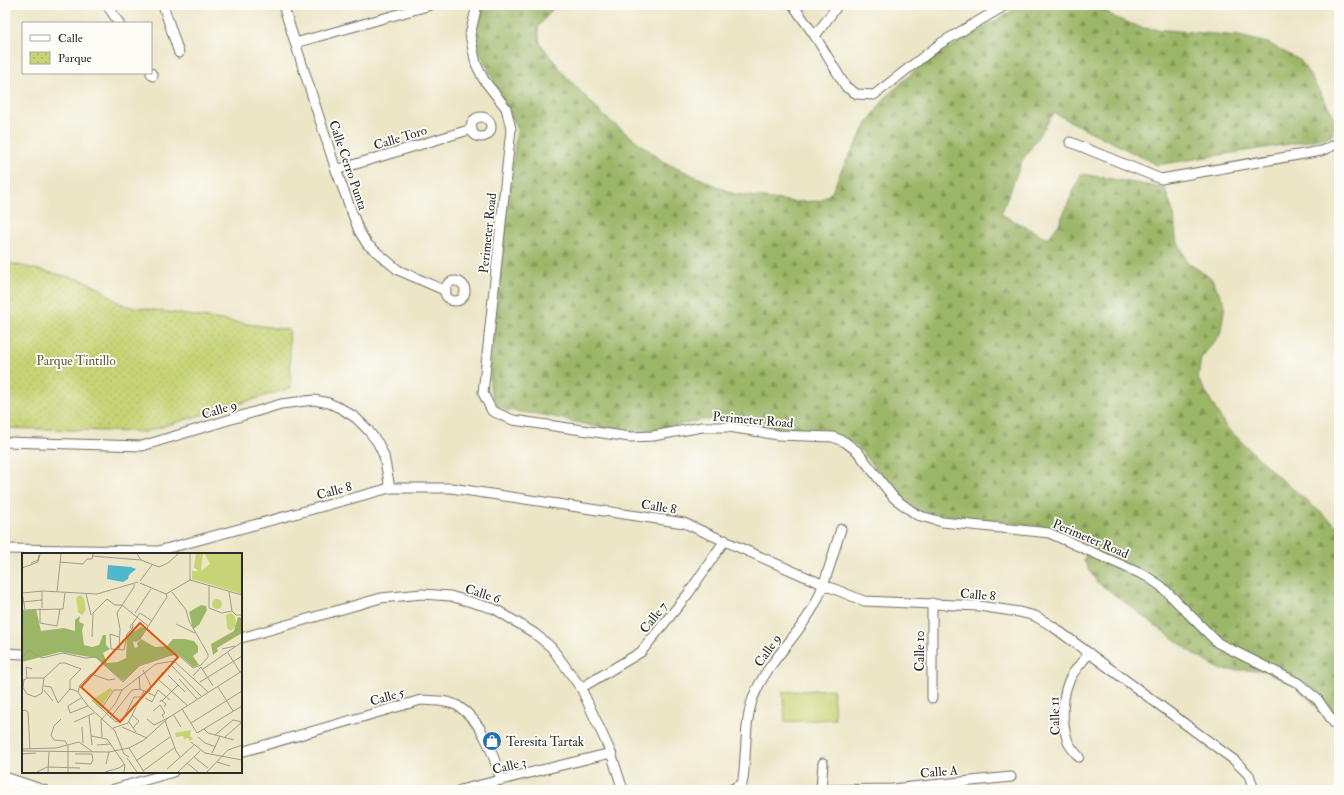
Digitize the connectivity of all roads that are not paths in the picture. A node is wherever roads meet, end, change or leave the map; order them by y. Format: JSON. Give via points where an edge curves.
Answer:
{"nodes":[{"id":1,"x":107,"y":5,"type":"edge"},
{"id":2,"x":163,"y":5,"type":"edge"},
{"id":3,"x":283,"y":5,"type":"edge"},
{"id":4,"x":430,"y":5,"type":"edge"},
{"id":5,"x":478,"y":5,"type":"edge"},
{"id":6,"x":793,"y":5,"type":"edge"},
{"id":7,"x":838,"y":5,"type":"edge"},
{"id":8,"x":1006,"y":5,"type":"edge"},
{"id":9,"x":118,"y":22,"type":"edge"},
{"id":10,"x":815,"y":36,"type":"junction"},
{"id":11,"x":295,"y":43,"type":"junction"},
{"id":12,"x":179,"y":53,"type":"dead end"},
{"id":13,"x":472,"y":129,"type":"dead end"},
{"id":14,"x":1070,"y":142,"type":"dead end"},
{"id":15,"x":1339,"y":143,"type":"edge"},
{"id":16,"x":336,"y":170,"type":"junction"},
{"id":17,"x":446,"y":291,"type":"dead end"},
{"id":18,"x":5,"y":442,"type":"edge"},
{"id":19,"x":390,"y":488,"type":"junction"},
{"id":20,"x":841,"y":529,"type":"dead end"},
{"id":21,"x":725,"y":540,"type":"junction"},
{"id":22,"x":5,"y":549,"type":"edge"},
{"id":23,"x":822,"y":584,"type":"junction"},
{"id":24,"x":932,"y":603,"type":"junction"},
{"id":25,"x":242,"y":638,"type":"edge"},
{"id":26,"x":5,"y":653,"type":"edge"},
{"id":27,"x":1089,"y":653,"type":"junction"},
{"id":28,"x":22,"y":654,"type":"edge"},
{"id":29,"x":581,"y":688,"type":"junction"},
{"id":30,"x":932,"y":698,"type":"dead end"},
{"id":31,"x":1339,"y":726,"type":"edge"},
{"id":32,"x":242,"y":752,"type":"edge"},
{"id":33,"x":611,"y":753,"type":"junction"},
{"id":34,"x":1079,"y":757,"type":"dead end"},
{"id":35,"x":823,"y":764,"type":"dead end"},
{"id":36,"x":170,"y":773,"type":"edge"},
{"id":37,"x":1011,"y":777,"type":"dead end"},
{"id":38,"x":8,"y":779,"type":"edge"},
{"id":39,"x":501,"y":780,"type":"junction"},
{"id":40,"x":893,"y":789,"type":"edge"},
{"id":41,"x":9,"y":790,"type":"edge"},
{"id":42,"x":44,"y":790,"type":"edge"},
{"id":43,"x":111,"y":790,"type":"edge"},
{"id":44,"x":460,"y":790,"type":"edge"},
{"id":45,"x":623,"y":790,"type":"edge"},
{"id":46,"x":730,"y":790,"type":"edge"},
{"id":47,"x":821,"y":790,"type":"edge"},
{"id":48,"x":1254,"y":790,"type":"edge"}],
"edges":[{"from":1,"to":9,"type":"street"},
{"from":2,"to":12,"type":"street"},
{"from":3,"to":11,"type":"street","name":"Calle Cerro Punta"},
{"from":4,"to":11,"type":"street"},
{"from":5,"to":31,"type":"street","name":"Perimeter Road","via":[[470,34],[476,64],[484,80],[506,108],[511,129],[483,393],[492,411],[513,420],[630,437],[653,436],[702,427],[730,427],[778,435],[833,437],[857,451],[894,498],[917,515],[942,522],[1049,533],[1146,576],[1161,586],[1218,643],[1298,684],[1318,700],[1334,723]]},
{"from":6,"to":10,"type":"street"},
{"from":7,"to":10,"type":"street"},
{"from":8,"to":10,"type":"street","via":[[941,43],[874,95],[857,94],[846,87]]},
{"from":11,"to":16,"type":"street","name":"Calle Cerro Punta"},
{"from":13,"to":16,"type":"street","name":"Calle Toro"},
{"from":14,"to":15,"type":"street","via":[[1161,179],[1321,151]]},
{"from":16,"to":17,"type":"street","name":"Calle Cerro Punta","via":[[352,215],[367,244],[398,270]]},
{"from":18,"to":19,"type":"street","name":"Calle 9","via":[[142,446],[281,404],[314,400],[342,409],[368,430],[384,456]]},
{"from":19,"to":21,"type":"street","name":"Calle 8","via":[[451,488],[669,520],[684,523]]},
{"from":19,"to":22,"type":"street","name":"Calle 8","via":[[158,552]]},
{"from":20,"to":23,"type":"street","name":"Calle 9"},
{"from":21,"to":23,"type":"street","name":"Calle 8"},
{"from":21,"to":29,"type":"street","name":"Calle 7","via":[[688,594],[642,652]]},
{"from":23,"to":24,"type":"street","name":"Calle 8","via":[[864,601]]},
{"from":23,"to":46,"type":"street","name":"Calle 9","via":[[814,606],[761,681],[749,712],[742,784]]},
{"from":24,"to":27,"type":"street","name":"Calle 8","via":[[979,606],[1035,616]]},
{"from":24,"to":30,"type":"street","name":"Calle 10"},
{"from":25,"to":29,"type":"street","name":"Calle 6","via":[[381,598],[422,594],[450,596],[495,609],[534,633],[551,647]]},
{"from":26,"to":28,"type":"street"},
{"from":27,"to":34,"type":"street","name":"Calle 11","via":[[1072,676],[1064,700],[1064,728],[1068,743]]},
{"from":27,"to":48,"type":"street","name":"Calle 8","via":[[1234,760],[1249,775]]},
{"from":29,"to":33,"type":"street","name":"Calle 6"},
{"from":32,"to":39,"type":"street","name":"Calle 5","via":[[421,700],[435,701],[458,706],[477,723],[485,736]]},
{"from":33,"to":39,"type":"street","name":"Calle 3"},
{"from":33,"to":45,"type":"street","name":"Calle 6"},
{"from":35,"to":47,"type":"street"},
{"from":36,"to":43,"type":"street"},
{"from":37,"to":40,"type":"street","name":"Calle A"},
{"from":38,"to":41,"type":"street"},
{"from":38,"to":42,"type":"street"},
{"from":39,"to":44,"type":"street","name":"Calle 3"},
{"from":40,"to":47,"type":"street","name":"Calle A"}]}
